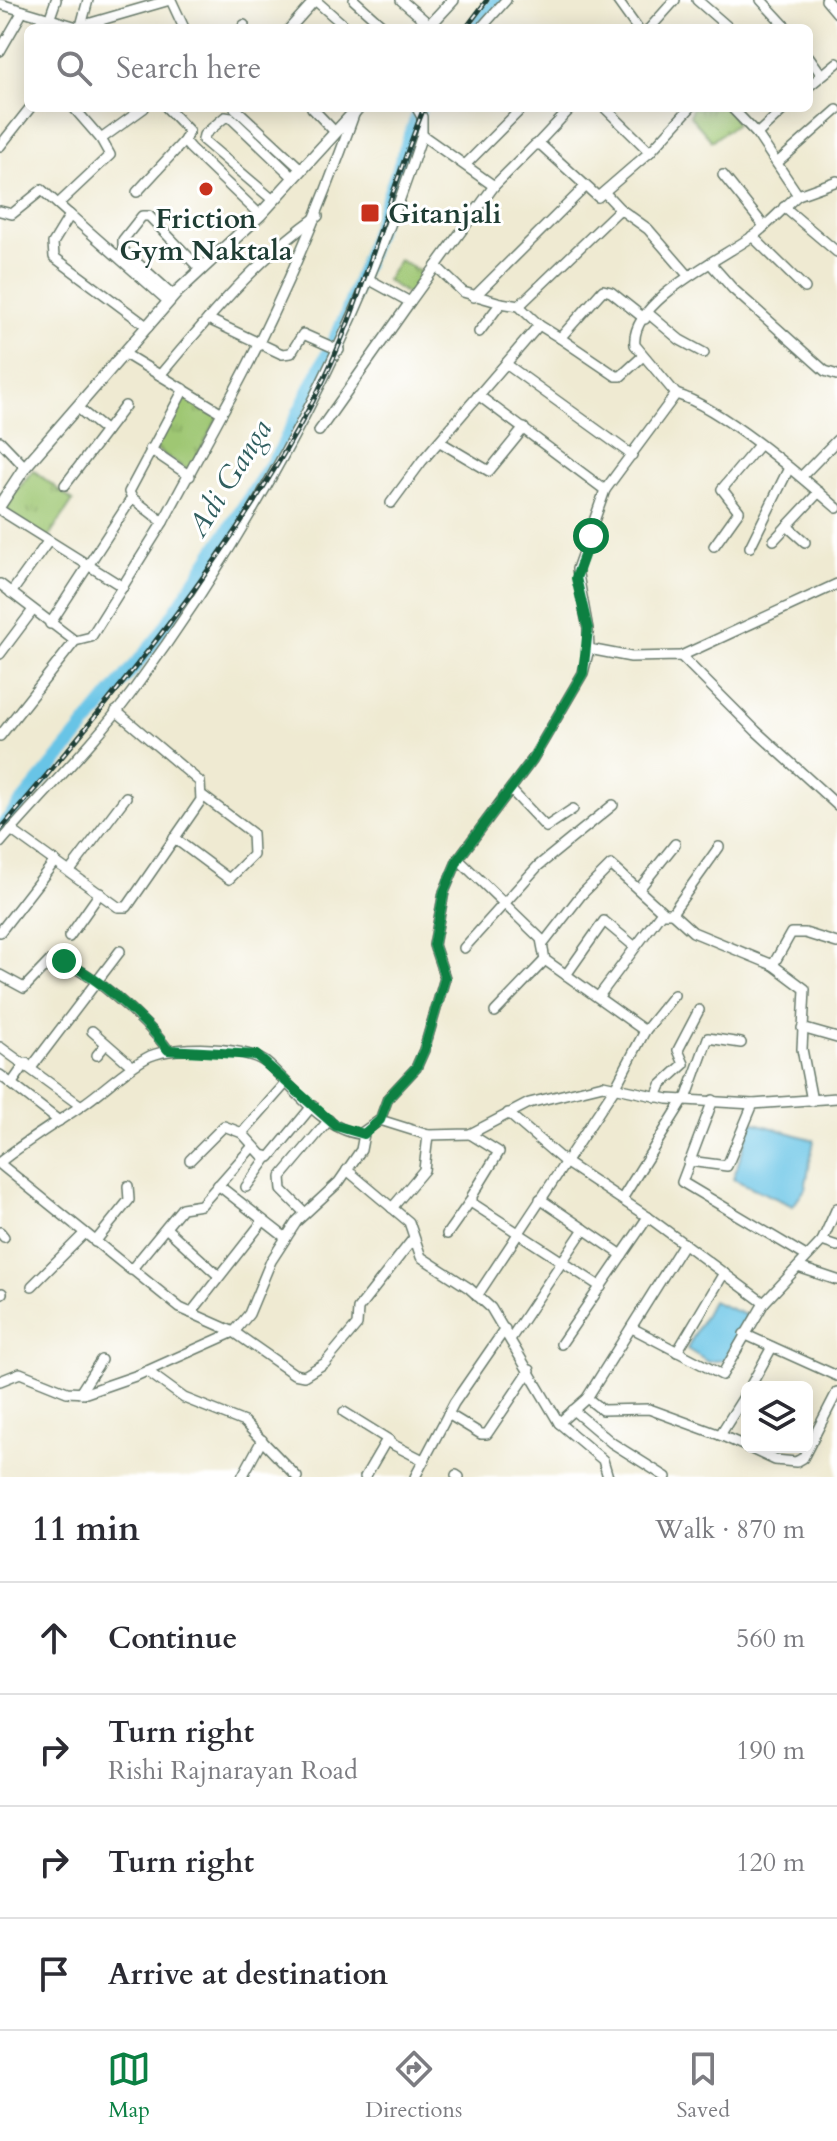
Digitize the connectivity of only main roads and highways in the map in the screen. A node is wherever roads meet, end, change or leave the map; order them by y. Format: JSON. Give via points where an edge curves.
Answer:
{"nodes":[{"id":1,"x":453,"y":0,"type":"edge"},
{"id":2,"x":431,"y":24,"type":"edge"},
{"id":3,"x":354,"y":112,"type":"edge"},
{"id":4,"x":0,"y":508,"type":"edge"}],
"edges":[{"from":1,"to":2,"type":"main road"},
{"from":3,"to":4,"type":"main road","via":[[260,215],[171,299],[25,467]]}]}
